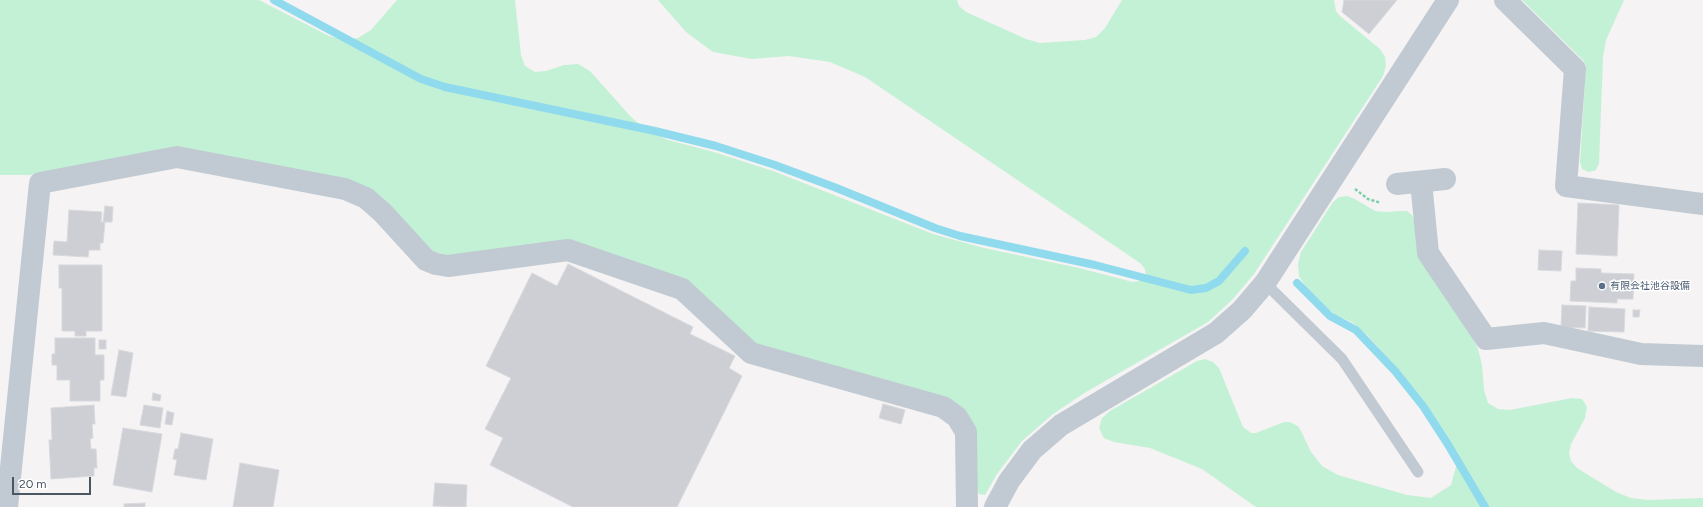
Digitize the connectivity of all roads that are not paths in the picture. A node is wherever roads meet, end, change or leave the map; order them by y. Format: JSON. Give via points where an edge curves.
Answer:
{"nodes":[{"id":1,"x":1448,"y":0,"type":"edge"},
{"id":2,"x":1505,"y":0,"type":"edge"},
{"id":3,"x":1445,"y":180,"type":"dead end"},
{"id":4,"x":1421,"y":182,"type":"junction"},
{"id":5,"x":1397,"y":184,"type":"dead end"},
{"id":6,"x":1703,"y":204,"type":"edge"},
{"id":7,"x":1265,"y":283,"type":"junction"},
{"id":8,"x":1703,"y":356,"type":"edge"},
{"id":9,"x":1418,"y":472,"type":"dead end"},
{"id":10,"x":7,"y":507,"type":"edge"},
{"id":11,"x":967,"y":507,"type":"edge"},
{"id":12,"x":995,"y":507,"type":"edge"}],
"edges":[{"from":1,"to":7,"type":"street"},
{"from":2,"to":6,"type":"street","via":[[1575,69],[1566,186]]},
{"from":3,"to":4,"type":"street"},
{"from":4,"to":5,"type":"street"},
{"from":4,"to":8,"type":"street","via":[[1428,253],[1486,339],[1544,333],[1641,354]]},
{"from":7,"to":9,"type":"lane","via":[[1342,359]]},
{"from":7,"to":12,"type":"street","via":[[1242,310],[1216,334],[1061,425],[1032,450],[1009,481]]},
{"from":10,"to":11,"type":"street","via":[[40,183],[177,157],[345,189],[366,198],[426,260],[436,264],[448,266],[568,250],[682,289],[750,353],[943,407],[958,417],[966,432]]}]}
